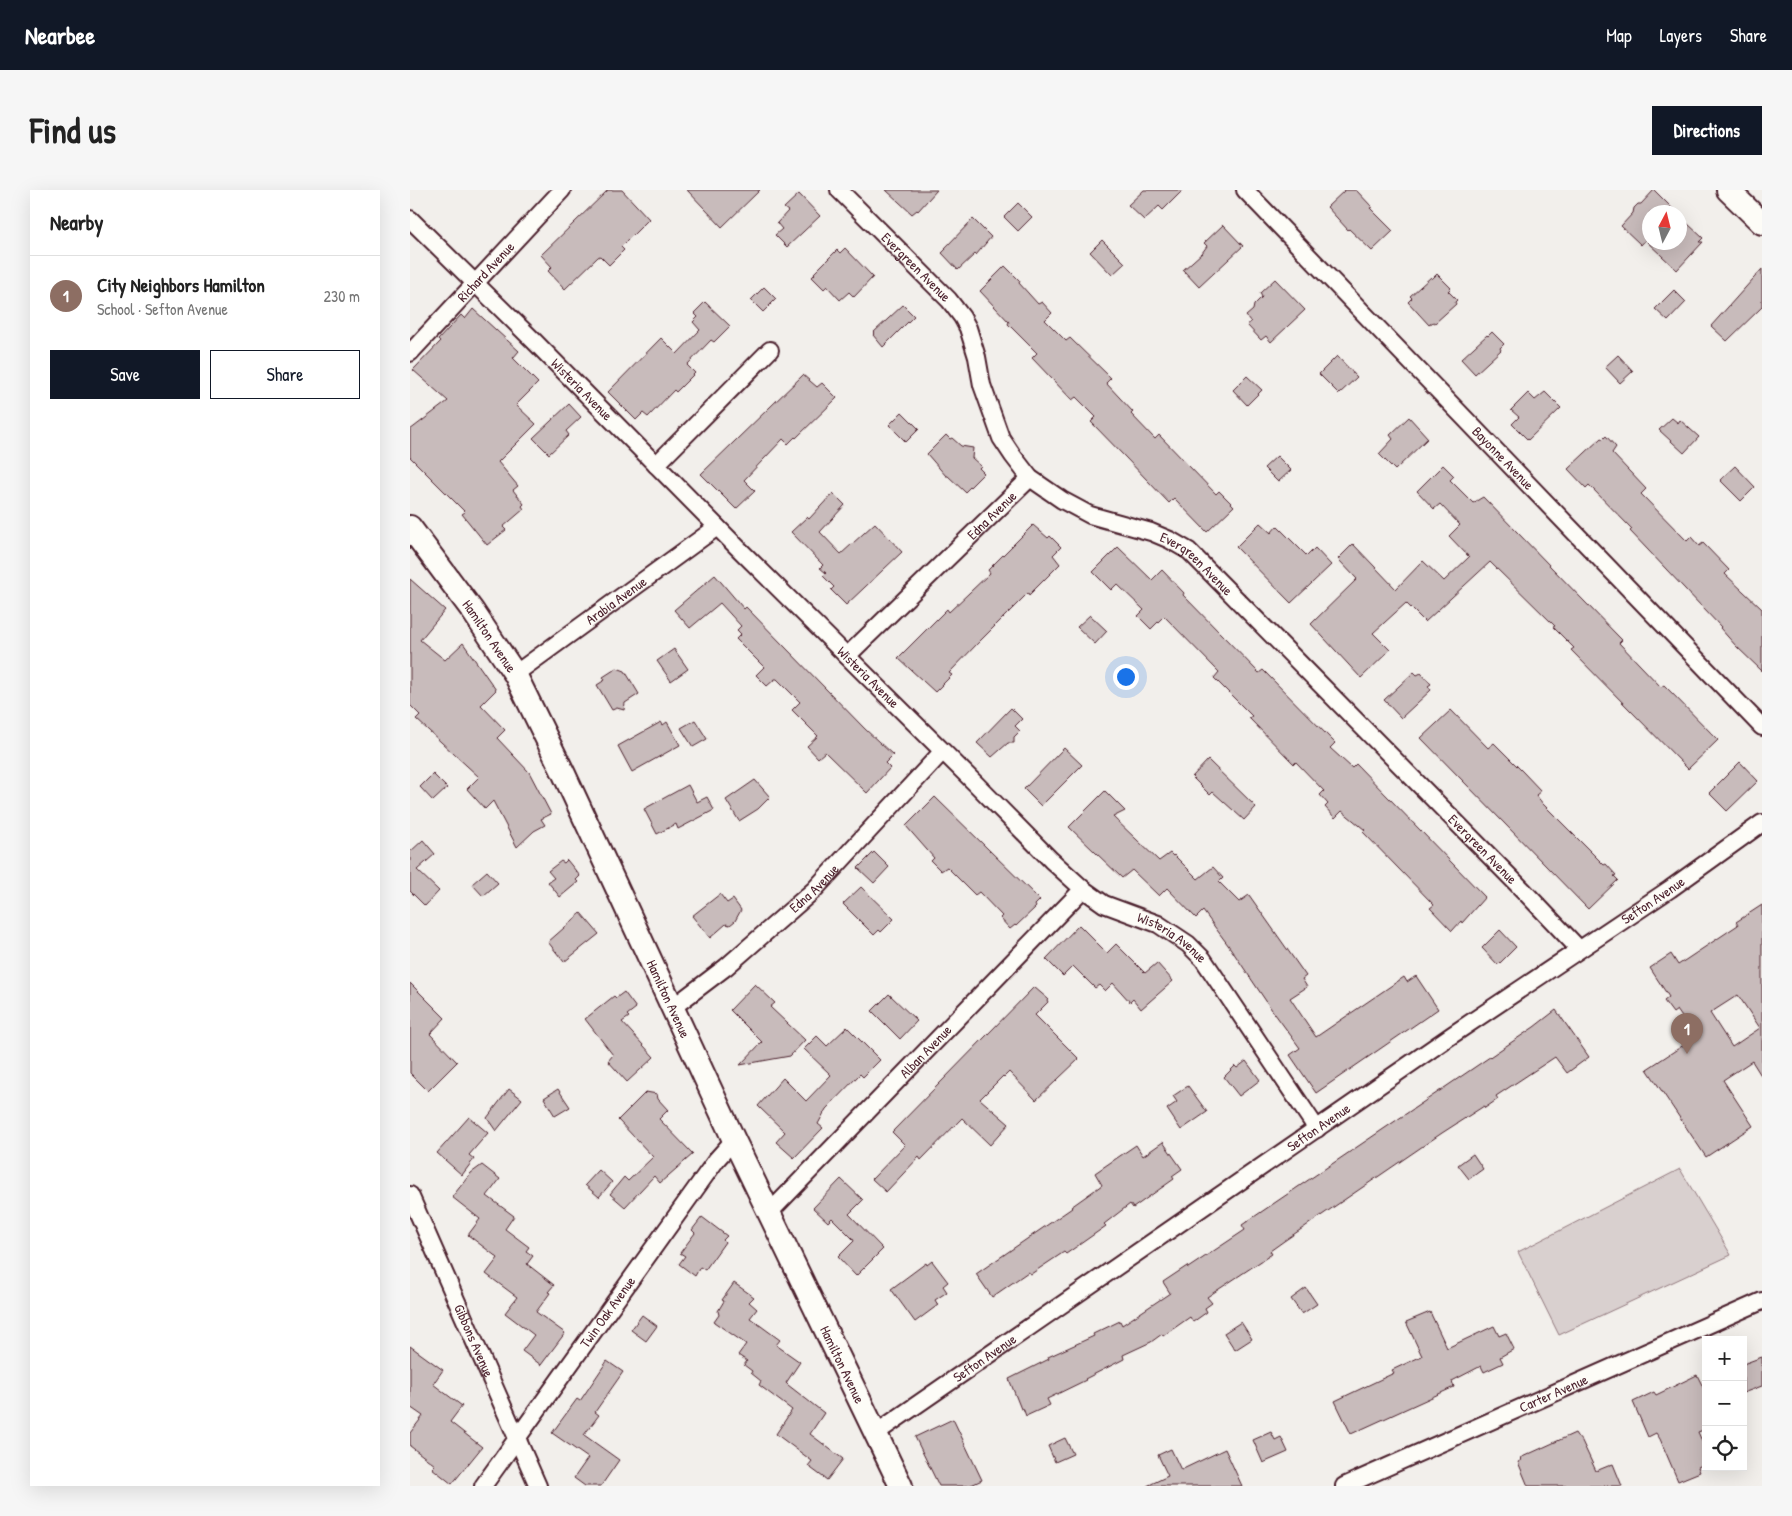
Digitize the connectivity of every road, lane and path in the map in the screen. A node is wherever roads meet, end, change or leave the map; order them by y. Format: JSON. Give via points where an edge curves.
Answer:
{"nodes":[{"id":1,"x":562,"y":190,"type":"edge"},
{"id":2,"x":839,"y":190,"type":"edge"},
{"id":3,"x":1245,"y":190,"type":"edge"},
{"id":4,"x":1728,"y":190,"type":"edge"},
{"id":5,"x":410,"y":219,"type":"edge"},
{"id":6,"x":1762,"y":223,"type":"edge"},
{"id":7,"x":474,"y":284,"type":"junction"},
{"id":8,"x":770,"y":350,"type":"dead end"},
{"id":9,"x":410,"y":353,"type":"edge"},
{"id":10,"x":656,"y":465,"type":"junction"},
{"id":11,"x":1030,"y":478,"type":"junction"},
{"id":12,"x":410,"y":527,"type":"edge"},
{"id":13,"x":717,"y":527,"type":"junction"},
{"id":14,"x":847,"y":656,"type":"junction"},
{"id":15,"x":514,"y":674,"type":"junction"},
{"id":16,"x":1762,"y":727,"type":"edge"},
{"id":17,"x":942,"y":752,"type":"junction"},
{"id":18,"x":1762,"y":823,"type":"edge"},
{"id":19,"x":1084,"y":889,"type":"junction"},
{"id":20,"x":1579,"y":949,"type":"junction"},
{"id":21,"x":672,"y":1008,"type":"junction"},
{"id":22,"x":1317,"y":1129,"type":"junction"},
{"id":23,"x":734,"y":1140,"type":"junction"},
{"id":24,"x":410,"y":1195,"type":"edge"},
{"id":25,"x":769,"y":1213,"type":"junction"},
{"id":26,"x":1762,"y":1301,"type":"edge"},
{"id":27,"x":876,"y":1432,"type":"junction"},
{"id":28,"x":517,"y":1439,"type":"junction"},
{"id":29,"x":1371,"y":1482,"type":"edge"},
{"id":30,"x":483,"y":1486,"type":"edge"},
{"id":31,"x":538,"y":1486,"type":"edge"},
{"id":32,"x":901,"y":1486,"type":"edge"},
{"id":33,"x":1344,"y":1486,"type":"edge"}],
"edges":[{"from":1,"to":7,"type":"street","name":"Richard Avenue"},
{"from":2,"to":11,"type":"street","name":"Evergreen Avenue","via":[[962,317],[972,339],[982,385],[1001,438]]},
{"from":3,"to":16,"type":"street","name":"Bayonne Avenue"},
{"from":4,"to":6,"type":"street"},
{"from":5,"to":7,"type":"street","name":"Wisteria Avenue"},
{"from":7,"to":9,"type":"street","name":"Richard Avenue"},
{"from":7,"to":10,"type":"street","name":"Wisteria Avenue"},
{"from":8,"to":10,"type":"street"},
{"from":10,"to":13,"type":"street","name":"Wisteria Avenue"},
{"from":11,"to":14,"type":"street","name":"Edna Avenue"},
{"from":11,"to":20,"type":"street","name":"Evergreen Avenue","via":[[1090,515],[1151,532],[1189,551]]},
{"from":12,"to":15,"type":"street","name":"Hamilton Avenue","via":[[472,610]]},
{"from":13,"to":14,"type":"street","name":"Wisteria Avenue"},
{"from":13,"to":15,"type":"street","name":"Arabia Avenue"},
{"from":14,"to":17,"type":"street","name":"Wisteria Avenue"},
{"from":15,"to":21,"type":"street","name":"Hamilton Avenue"},
{"from":17,"to":19,"type":"street","name":"Wisteria Avenue","via":[[1050,860]]},
{"from":17,"to":21,"type":"street","name":"Edna Avenue","via":[[814,890],[726,967]]},
{"from":18,"to":20,"type":"street","name":"Sefton Avenue"},
{"from":19,"to":22,"type":"street","name":"Wisteria Avenue","via":[[1104,904],[1158,924],[1188,944],[1203,959]]},
{"from":19,"to":25,"type":"street","name":"Alban Avenue"},
{"from":20,"to":22,"type":"street","name":"Sefton Avenue"},
{"from":21,"to":23,"type":"street","name":"Hamilton Avenue"},
{"from":22,"to":27,"type":"street","name":"Sefton Avenue"},
{"from":23,"to":25,"type":"street","name":"Hamilton Avenue"},
{"from":23,"to":28,"type":"street","name":"Twin Oak Avenue","via":[[717,1159]]},
{"from":24,"to":28,"type":"street","name":"Gibbons Avenue"},
{"from":25,"to":27,"type":"street","name":"Hamilton Avenue"},
{"from":26,"to":29,"type":"street","name":"Carter Avenue"},
{"from":27,"to":32,"type":"street","name":"Hamilton Avenue"},
{"from":28,"to":30,"type":"street","name":"Twin Oak Avenue"},
{"from":28,"to":31,"type":"street","name":"Gibbons Avenue"},
{"from":29,"to":33,"type":"street","name":"Carter Avenue"}]}
